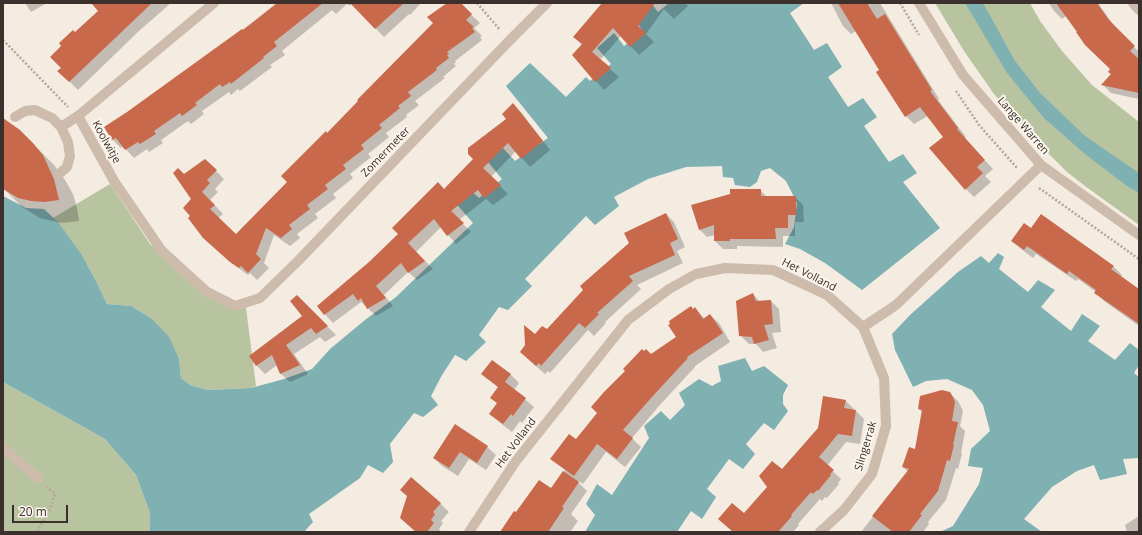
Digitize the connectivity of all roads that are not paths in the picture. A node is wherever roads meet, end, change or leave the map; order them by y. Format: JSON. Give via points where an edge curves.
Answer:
{"nodes":[{"id":1,"x":214,"y":3,"type":"edge"},
{"id":2,"x":547,"y":3,"type":"edge"},
{"id":3,"x":919,"y":3,"type":"edge"},
{"id":4,"x":1133,"y":3,"type":"edge"},
{"id":5,"x":1139,"y":10,"type":"edge"},
{"id":6,"x":78,"y":116,"type":"junction"},
{"id":7,"x":15,"y":117,"type":"dead end"},
{"id":8,"x":61,"y":127,"type":"junction"},
{"id":9,"x":1041,"y":165,"type":"junction"},
{"id":10,"x":60,"y":174,"type":"dead end"},
{"id":11,"x":1139,"y":235,"type":"edge"},
{"id":12,"x":235,"y":306,"type":"joint"},
{"id":13,"x":863,"y":327,"type":"junction"},
{"id":14,"x":3,"y":448,"type":"edge"},
{"id":15,"x":38,"y":478,"type":"road end"},
{"id":16,"x":469,"y":532,"type":"edge"},
{"id":17,"x":820,"y":532,"type":"edge"}],
"edges":[{"from":1,"to":6,"type":"street","name":"Koolwitje"},
{"from":2,"to":12,"type":"street","name":"Zomermeter","via":[[260,298]]},
{"from":3,"to":9,"type":"street","name":"Lange Warren","via":[[963,75]]},
{"from":4,"to":5,"type":"street"},
{"from":6,"to":8,"type":"street"},
{"from":6,"to":12,"type":"street","name":"Koolwitje","via":[[114,181],[162,251],[207,292]]},
{"from":7,"to":8,"type":"street","via":[[25,111],[35,110],[52,118]]},
{"from":8,"to":10,"type":"street","via":[[68,142],[70,156],[67,167]]},
{"from":9,"to":11,"type":"street","name":"Lange Warren"},
{"from":9,"to":13,"type":"street","via":[[896,305]]},
{"from":13,"to":16,"type":"street","name":"Het Volland","via":[[827,295],[774,270],[725,268],[696,274],[669,289],[628,320],[516,461]]},
{"from":13,"to":17,"type":"street","name":"Slingerrak","via":[[884,378],[886,426],[872,474],[844,510]]},
{"from":14,"to":15,"type":"street"}]}
